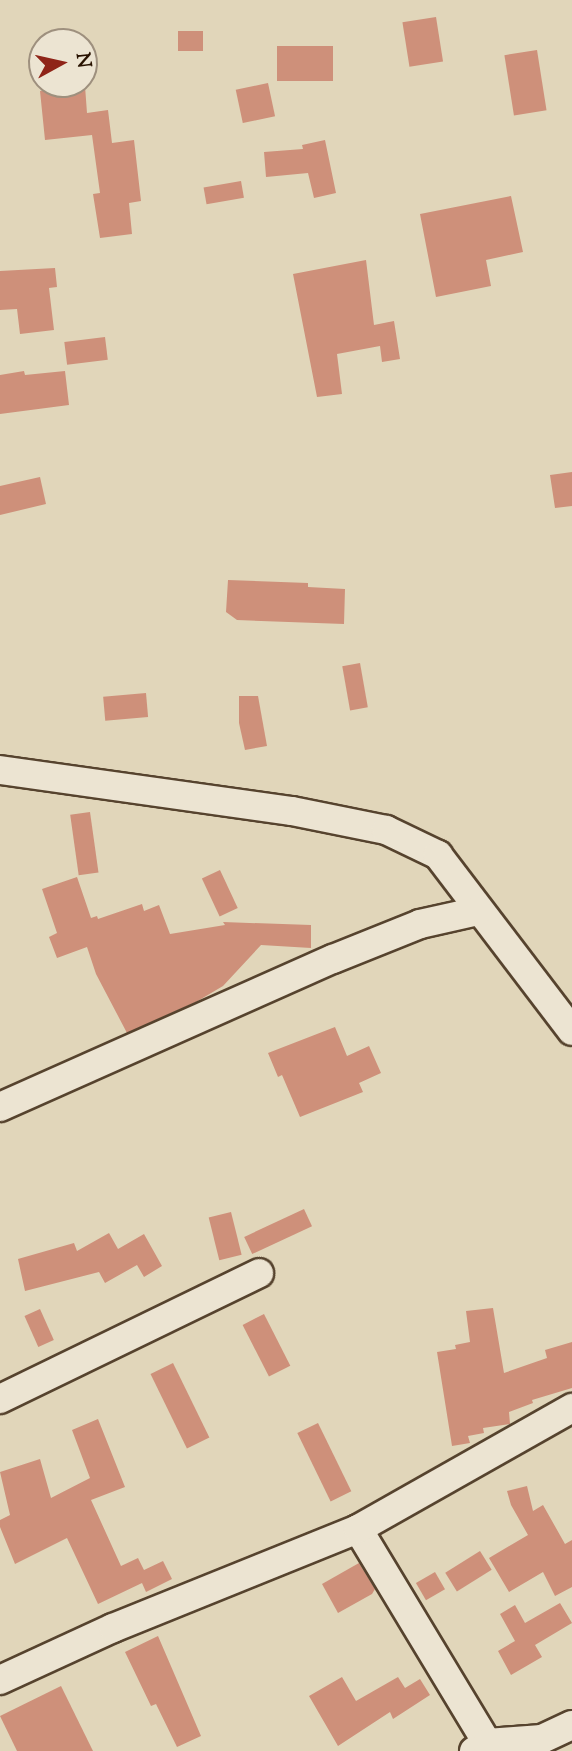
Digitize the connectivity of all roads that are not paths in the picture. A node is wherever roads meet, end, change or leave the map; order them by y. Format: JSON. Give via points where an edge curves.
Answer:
{"nodes":[{"id":1,"x":0,"y":770,"type":"edge"},
{"id":2,"x":478,"y":911,"type":"junction"},
{"id":3,"x":572,"y":1031,"type":"edge"},
{"id":4,"x":0,"y":1107,"type":"edge"},
{"id":5,"x":259,"y":1273,"type":"dead end"},
{"id":6,"x":0,"y":1399,"type":"edge"},
{"id":7,"x":572,"y":1408,"type":"edge"},
{"id":8,"x":358,"y":1529,"type":"junction"},
{"id":9,"x":0,"y":1680,"type":"edge"},
{"id":10,"x":572,"y":1725,"type":"edge"},
{"id":11,"x":481,"y":1747,"type":"edge"}],
"edges":[{"from":1,"to":2,"type":"street","via":[[292,811],[386,830],[438,855]]},
{"from":2,"to":3,"type":"street"},
{"from":2,"to":4,"type":"street","via":[[420,924],[333,959]]},
{"from":5,"to":6,"type":"street"},
{"from":7,"to":8,"type":"street"},
{"from":8,"to":9,"type":"street","via":[[113,1628]]},
{"from":8,"to":11,"type":"street"},
{"from":10,"to":11,"type":"street","via":[[542,1739]]}]}
